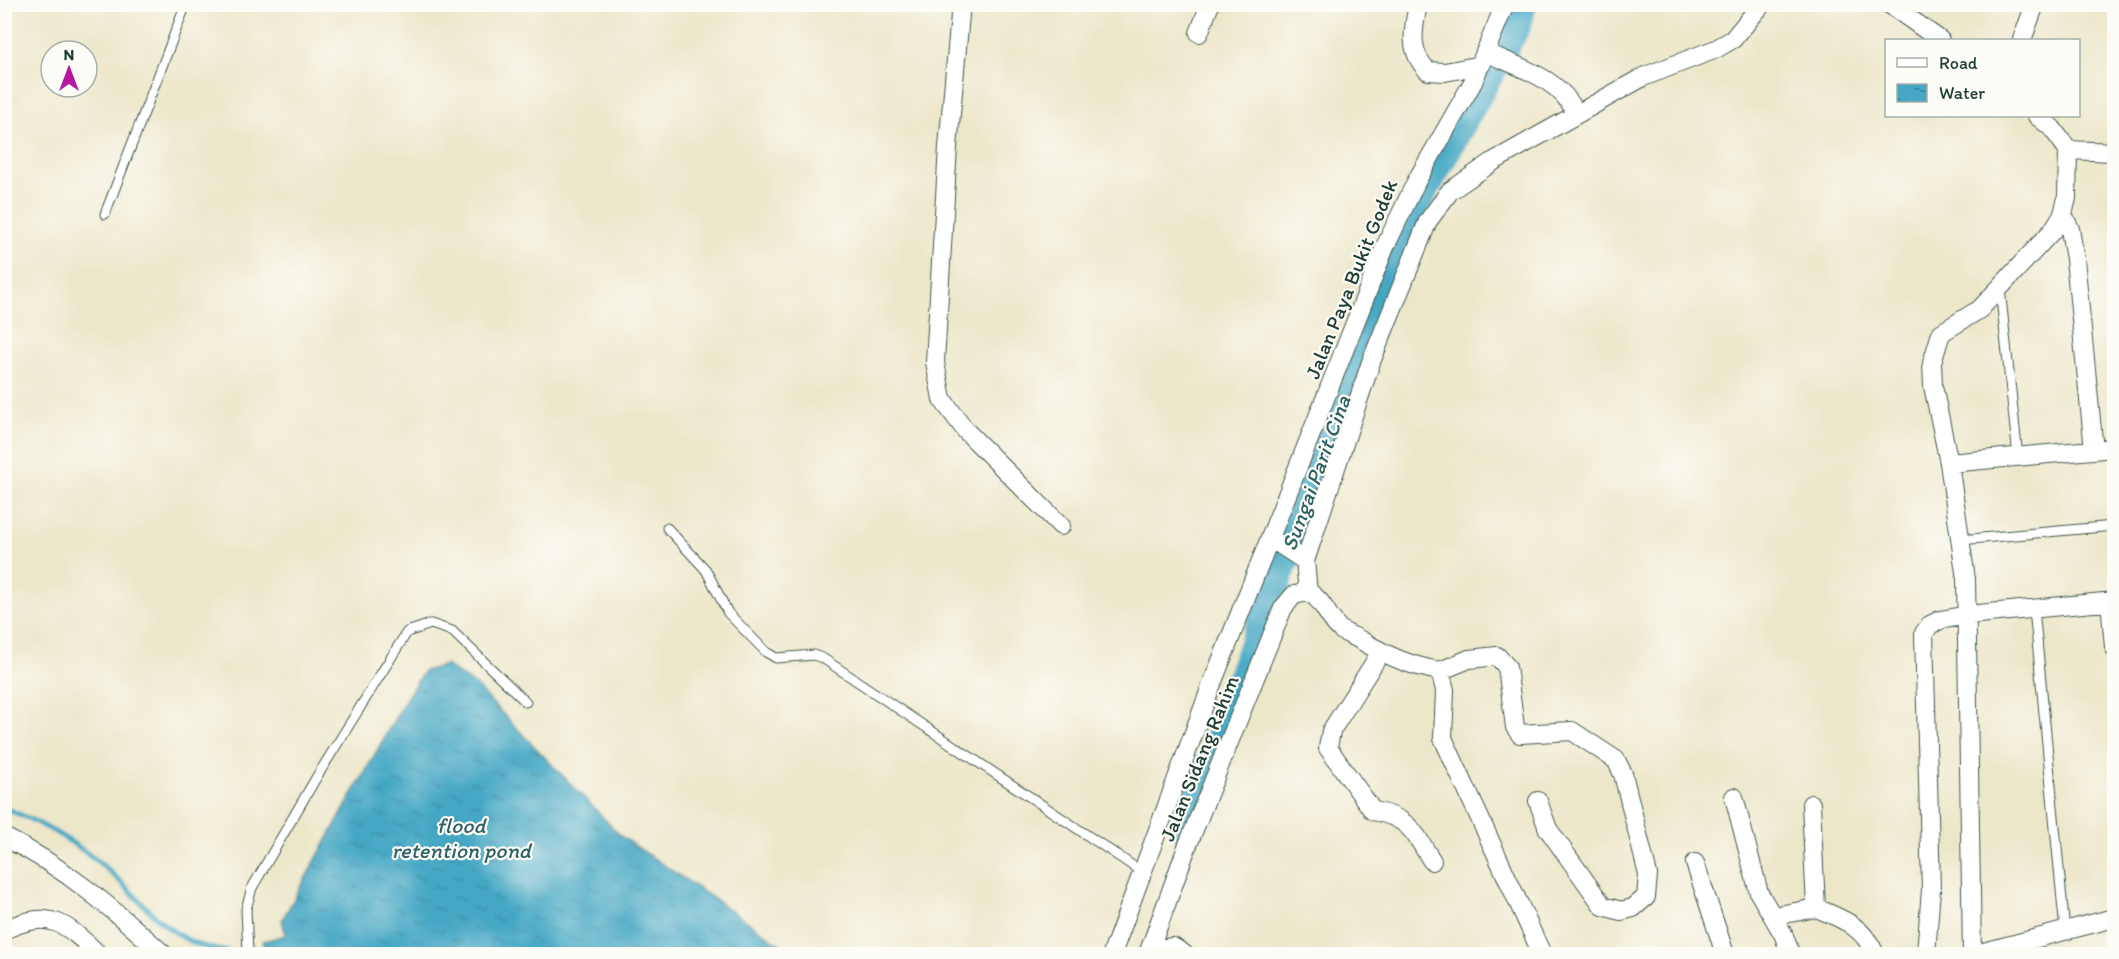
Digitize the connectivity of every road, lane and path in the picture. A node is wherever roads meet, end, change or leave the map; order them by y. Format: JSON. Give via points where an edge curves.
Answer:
{"nodes":[{"id":1,"x":186,"y":4,"type":"edge"},
{"id":2,"x":961,"y":4,"type":"edge"},
{"id":3,"x":1210,"y":4,"type":"edge"},
{"id":4,"x":1418,"y":4,"type":"edge"},
{"id":5,"x":1504,"y":4,"type":"edge"},
{"id":6,"x":1762,"y":4,"type":"edge"},
{"id":7,"x":1889,"y":4,"type":"edge"},
{"id":8,"x":2035,"y":4,"type":"edge"},
{"id":9,"x":1200,"y":33,"type":"dead end"},
{"id":10,"x":1939,"y":39,"type":"edge"},
{"id":11,"x":2022,"y":39,"type":"edge"},
{"id":12,"x":1487,"y":58,"type":"junction"},
{"id":13,"x":1573,"y":107,"type":"junction"},
{"id":14,"x":2038,"y":117,"type":"edge"},
{"id":15,"x":2068,"y":150,"type":"junction"},
{"id":16,"x":2115,"y":152,"type":"edge"},
{"id":17,"x":105,"y":214,"type":"dead end"},
{"id":18,"x":2063,"y":214,"type":"junction"},
{"id":19,"x":2000,"y":285,"type":"junction"},
{"id":20,"x":2115,"y":448,"type":"edge"},
{"id":21,"x":2094,"y":450,"type":"junction"},
{"id":22,"x":2018,"y":457,"type":"junction"},
{"id":23,"x":1948,"y":463,"type":"junction"},
{"id":24,"x":1061,"y":526,"type":"dead end"},
{"id":25,"x":2115,"y":526,"type":"edge"},
{"id":26,"x":667,"y":528,"type":"dead end"},
{"id":27,"x":1272,"y":540,"type":"junction"},
{"id":28,"x":1960,"y":540,"type":"junction"},
{"id":29,"x":1306,"y":575,"type":"junction"},
{"id":30,"x":2112,"y":601,"type":"edge"},
{"id":31,"x":2034,"y":609,"type":"junction"},
{"id":32,"x":1968,"y":615,"type":"junction"},
{"id":33,"x":2115,"y":647,"type":"edge"},
{"id":34,"x":1381,"y":652,"type":"junction"},
{"id":35,"x":1440,"y":671,"type":"junction"},
{"id":36,"x":526,"y":702,"type":"dead end"},
{"id":37,"x":1734,"y":797,"type":"dead end"},
{"id":38,"x":1538,"y":801,"type":"dead end"},
{"id":39,"x":1810,"y":804,"type":"dead end"},
{"id":40,"x":4,"y":837,"type":"edge"},
{"id":41,"x":1432,"y":861,"type":"dead end"},
{"id":42,"x":1695,"y":863,"type":"dead end"},
{"id":43,"x":1142,"y":872,"type":"junction"},
{"id":44,"x":1816,"y":908,"type":"junction"},
{"id":45,"x":1774,"y":916,"type":"junction"},
{"id":46,"x":2115,"y":918,"type":"edge"},
{"id":47,"x":4,"y":930,"type":"edge"},
{"id":48,"x":2065,"y":931,"type":"junction"},
{"id":49,"x":1149,"y":952,"type":"edge"},
{"id":50,"x":98,"y":954,"type":"edge"},
{"id":51,"x":163,"y":954,"type":"edge"},
{"id":52,"x":248,"y":954,"type":"edge"},
{"id":53,"x":1112,"y":954,"type":"edge"},
{"id":54,"x":1184,"y":954,"type":"edge"},
{"id":55,"x":1542,"y":954,"type":"edge"},
{"id":56,"x":1725,"y":954,"type":"edge"},
{"id":57,"x":1791,"y":954,"type":"edge"},
{"id":58,"x":1875,"y":954,"type":"edge"},
{"id":59,"x":1926,"y":954,"type":"edge"},
{"id":60,"x":1974,"y":954,"type":"edge"}],
"edges":[{"from":1,"to":17,"type":"lane"},
{"from":2,"to":24,"type":"street","via":[[948,147],[936,371],[942,399],[966,431]]},
{"from":3,"to":9,"type":"street"},
{"from":4,"to":12,"type":"street","via":[[1413,49],[1428,71],[1444,72]]},
{"from":5,"to":12,"type":"street","name":"Jalan Paya Bukit Godek"},
{"from":6,"to":13,"type":"street","via":[[1733,39]]},
{"from":7,"to":10,"type":"street"},
{"from":8,"to":11,"type":"street"},
{"from":12,"to":13,"type":"street","via":[[1532,71]]},
{"from":12,"to":27,"type":"street","name":"Jalan Paya Bukit Godek","via":[[1417,180],[1385,247]]},
{"from":13,"to":29,"type":"street","via":[[1450,191],[1428,221],[1371,362]]},
{"from":14,"to":15,"type":"street"},
{"from":15,"to":16,"type":"street"},
{"from":15,"to":18,"type":"street"},
{"from":18,"to":19,"type":"street","via":[[2053,230]]},
{"from":18,"to":21,"type":"street","via":[[2075,259]]},
{"from":19,"to":22,"type":"lane"},
{"from":19,"to":23,"type":"street","via":[[1980,309],[1941,333],[1935,347],[1933,386]]},
{"from":20,"to":21,"type":"street"},
{"from":21,"to":22,"type":"street"},
{"from":22,"to":23,"type":"street"},
{"from":23,"to":28,"type":"street"},
{"from":25,"to":28,"type":"lane"},
{"from":26,"to":43,"type":"lane","via":[[706,570],[728,613],[766,652],[776,658],[814,655],[824,659]]},
{"from":27,"to":29,"type":"street"},
{"from":27,"to":43,"type":"street","name":"Jalan Paya Bukit Godek","via":[[1213,681]]},
{"from":28,"to":32,"type":"street"},
{"from":29,"to":34,"type":"street","via":[[1326,613],[1342,630]]},
{"from":29,"to":49,"type":"street","name":"Jalan Sidang Rahim","via":[[1283,608]]},
{"from":30,"to":31,"type":"street"},
{"from":30,"to":33,"type":"street"},
{"from":31,"to":32,"type":"street"},
{"from":31,"to":48,"type":"lane"},
{"from":32,"to":59,"type":"street","via":[[1930,625],[1923,640],[1931,890]]},
{"from":32,"to":60,"type":"street"},
{"from":34,"to":35,"type":"street","via":[[1410,666]]},
{"from":34,"to":41,"type":"street","via":[[1330,731],[1328,748],[1372,811],[1391,814],[1410,825]]},
{"from":35,"to":38,"type":"street","via":[[1469,659],[1497,656],[1507,667],[1515,727],[1520,734],[1572,731],[1616,760],[1648,875],[1646,897],[1633,908],[1621,911],[1603,906],[1548,829]]},
{"from":35,"to":55,"type":"street","via":[[1445,690],[1443,738]]},
{"from":36,"to":52,"type":"lane","via":[[452,631],[431,624],[407,632],[252,888],[246,909]]},
{"from":37,"to":45,"type":"street","via":[[1759,892]]},
{"from":39,"to":44,"type":"street"},
{"from":40,"to":51,"type":"street","via":[[57,866]]},
{"from":42,"to":56,"type":"street"},
{"from":43,"to":53,"type":"street","name":"Jalan Paya Bukit Godek"},
{"from":44,"to":45,"type":"street"},
{"from":44,"to":58,"type":"street","via":[[1852,922]]},
{"from":45,"to":57,"type":"street"},
{"from":46,"to":48,"type":"street"},
{"from":47,"to":50,"type":"street","via":[[38,918],[54,920],[70,928]]},
{"from":48,"to":60,"type":"street"},
{"from":49,"to":54,"type":"street","via":[[1173,947]]}]}
